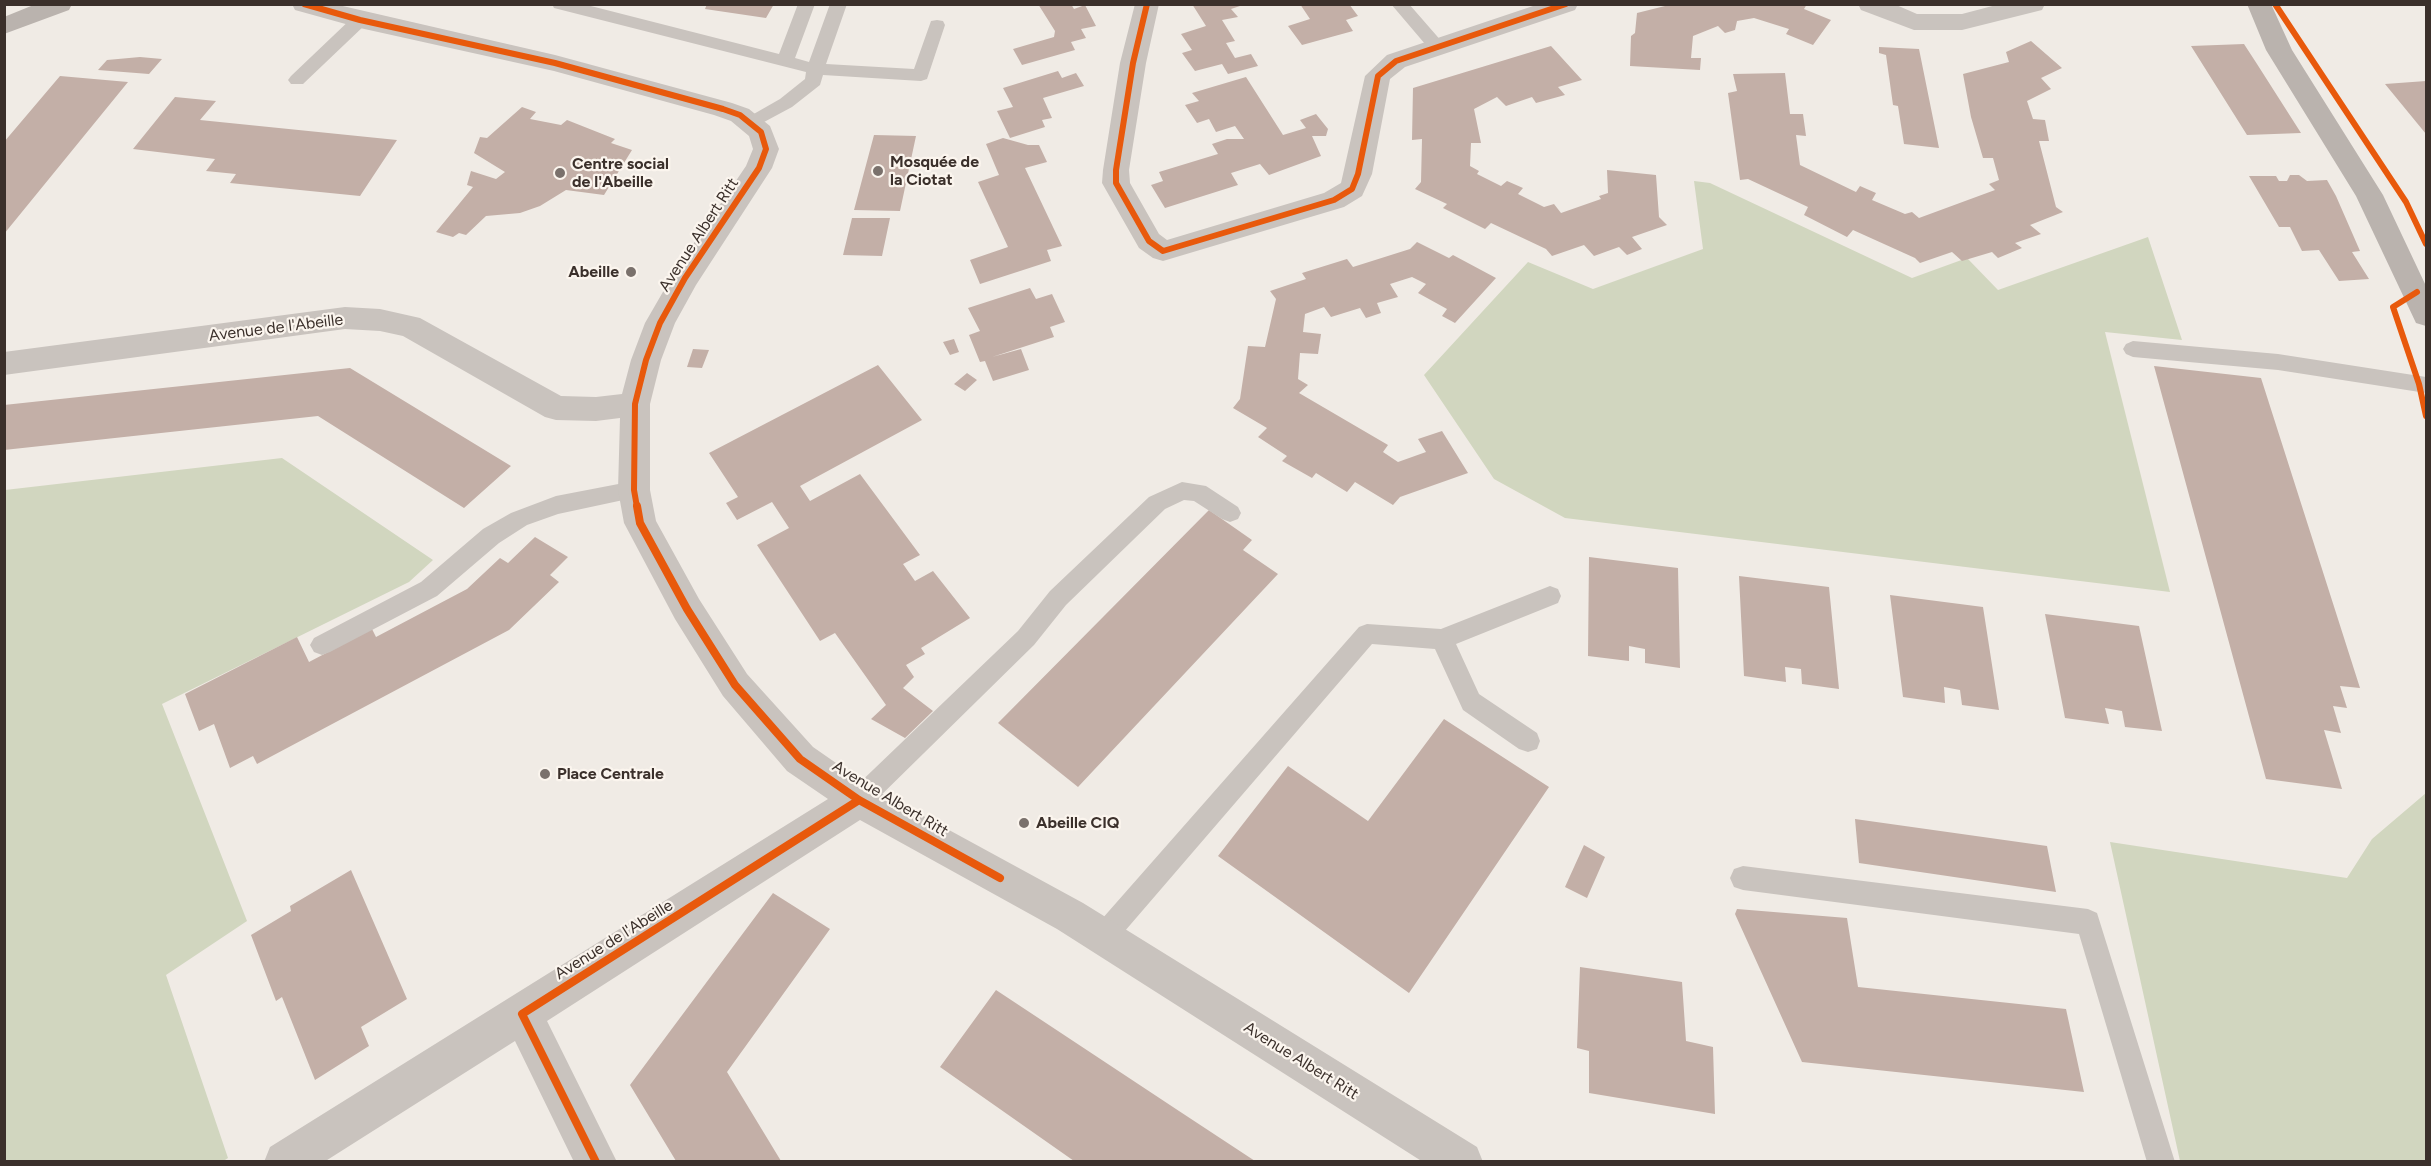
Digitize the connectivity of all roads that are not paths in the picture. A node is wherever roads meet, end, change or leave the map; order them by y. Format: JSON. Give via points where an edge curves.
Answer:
{"nodes":[{"id":1,"x":60,"y":4,"type":"edge"},
{"id":2,"x":304,"y":4,"type":"edge"},
{"id":3,"x":560,"y":4,"type":"edge"},
{"id":4,"x":807,"y":4,"type":"edge"},
{"id":5,"x":839,"y":4,"type":"edge"},
{"id":6,"x":1147,"y":4,"type":"edge"},
{"id":7,"x":1399,"y":4,"type":"edge"},
{"id":8,"x":1566,"y":4,"type":"edge"},
{"id":9,"x":1870,"y":4,"type":"edge"},
{"id":10,"x":2032,"y":4,"type":"edge"},
{"id":11,"x":2233,"y":4,"type":"edge"},
{"id":12,"x":2259,"y":4,"type":"edge"},
{"id":13,"x":355,"y":13,"type":"edge"},
{"id":14,"x":937,"y":25,"type":"dead end"},
{"id":15,"x":4,"y":26,"type":"edge"},
{"id":16,"x":1437,"y":46,"type":"junction"},
{"id":17,"x":2279,"y":50,"type":"junction"},
{"id":18,"x":785,"y":61,"type":"junction"},
{"id":19,"x":816,"y":69,"type":"junction"},
{"id":20,"x":297,"y":80,"type":"dead end"},
{"id":21,"x":751,"y":123,"type":"junction"},
{"id":22,"x":2427,"y":315,"type":"edge"},
{"id":23,"x":2133,"y":349,"type":"dead end"},
{"id":24,"x":4,"y":364,"type":"edge"},
{"id":25,"x":2427,"y":385,"type":"edge"},
{"id":26,"x":635,"y":404,"type":"junction"},
{"id":27,"x":634,"y":490,"type":"junction"},
{"id":28,"x":1230,"y":513,"type":"dead end"},
{"id":29,"x":1550,"y":597,"type":"dead end"},
{"id":30,"x":1442,"y":639,"type":"junction"},
{"id":31,"x":322,"y":645,"type":"dead end"},
{"id":32,"x":1528,"y":741,"type":"dead end"},
{"id":33,"x":859,"y":800,"type":"junction"},
{"id":34,"x":1743,"y":878,"type":"dead end"},
{"id":35,"x":1103,"y":937,"type":"junction"},
{"id":36,"x":522,"y":1014,"type":"junction"},
{"id":37,"x":285,"y":1161,"type":"edge"},
{"id":38,"x":596,"y":1161,"type":"edge"},
{"id":39,"x":1462,"y":1161,"type":"edge"},
{"id":40,"x":2161,"y":1161,"type":"edge"}],
"edges":[{"from":1,"to":15,"type":"main road"},
{"from":2,"to":13,"type":"street"},
{"from":3,"to":18,"type":"lane"},
{"from":4,"to":18,"type":"lane"},
{"from":5,"to":19,"type":"lane"},
{"from":6,"to":16,"type":"street","via":[[1133,63],[1116,183],[1149,241],[1163,251],[1334,200],[1352,189],[1378,76],[1396,61]]},
{"from":7,"to":16,"type":"lane"},
{"from":8,"to":16,"type":"street"},
{"from":9,"to":10,"type":"street","via":[[1914,22],[1962,22]]},
{"from":11,"to":17,"type":"main road"},
{"from":12,"to":17,"type":"main road"},
{"from":13,"to":20,"type":"lane"},
{"from":13,"to":21,"type":"street","via":[[723,109]]},
{"from":14,"to":19,"type":"lane","via":[[921,75]]},
{"from":17,"to":22,"type":"main road","via":[[2369,195]]},
{"from":18,"to":19,"type":"lane"},
{"from":19,"to":21,"type":"lane","via":[[814,81]]},
{"from":21,"to":26,"type":"street","name":"Avenue Albert Ritt","via":[[761,132],[766,149],[759,168],[660,323]]},
{"from":23,"to":25,"type":"lane","via":[[2278,362]]},
{"from":24,"to":26,"type":"street","name":"Avenue de l'Abeille","via":[[345,318],[368,319],[410,326],[556,408],[596,409]]},
{"from":26,"to":27,"type":"street","name":"Avenue Albert Ritt"},
{"from":27,"to":31,"type":"lane","via":[[556,505],[519,519],[491,536],[429,589]]},
{"from":27,"to":33,"type":"street","name":"Avenue Albert Ritt","via":[[640,522],[687,609],[735,685],[800,759]]},
{"from":28,"to":33,"type":"lane","via":[[1198,492],[1182,491],[1157,503],[1058,598],[1026,638]]},
{"from":29,"to":30,"type":"lane"},
{"from":30,"to":32,"type":"lane","via":[[1471,702]]},
{"from":30,"to":35,"type":"lane","via":[[1367,634]]},
{"from":33,"to":35,"type":"street","name":"Avenue Albert Ritt"},
{"from":33,"to":36,"type":"street","name":"Avenue de l'Abeille"},
{"from":34,"to":40,"type":"lane","via":[[2088,922]]},
{"from":35,"to":39,"type":"street","name":"Avenue Albert Ritt"},
{"from":36,"to":37,"type":"street","name":"Avenue de l'Abeille"},
{"from":36,"to":38,"type":"street"}]}
